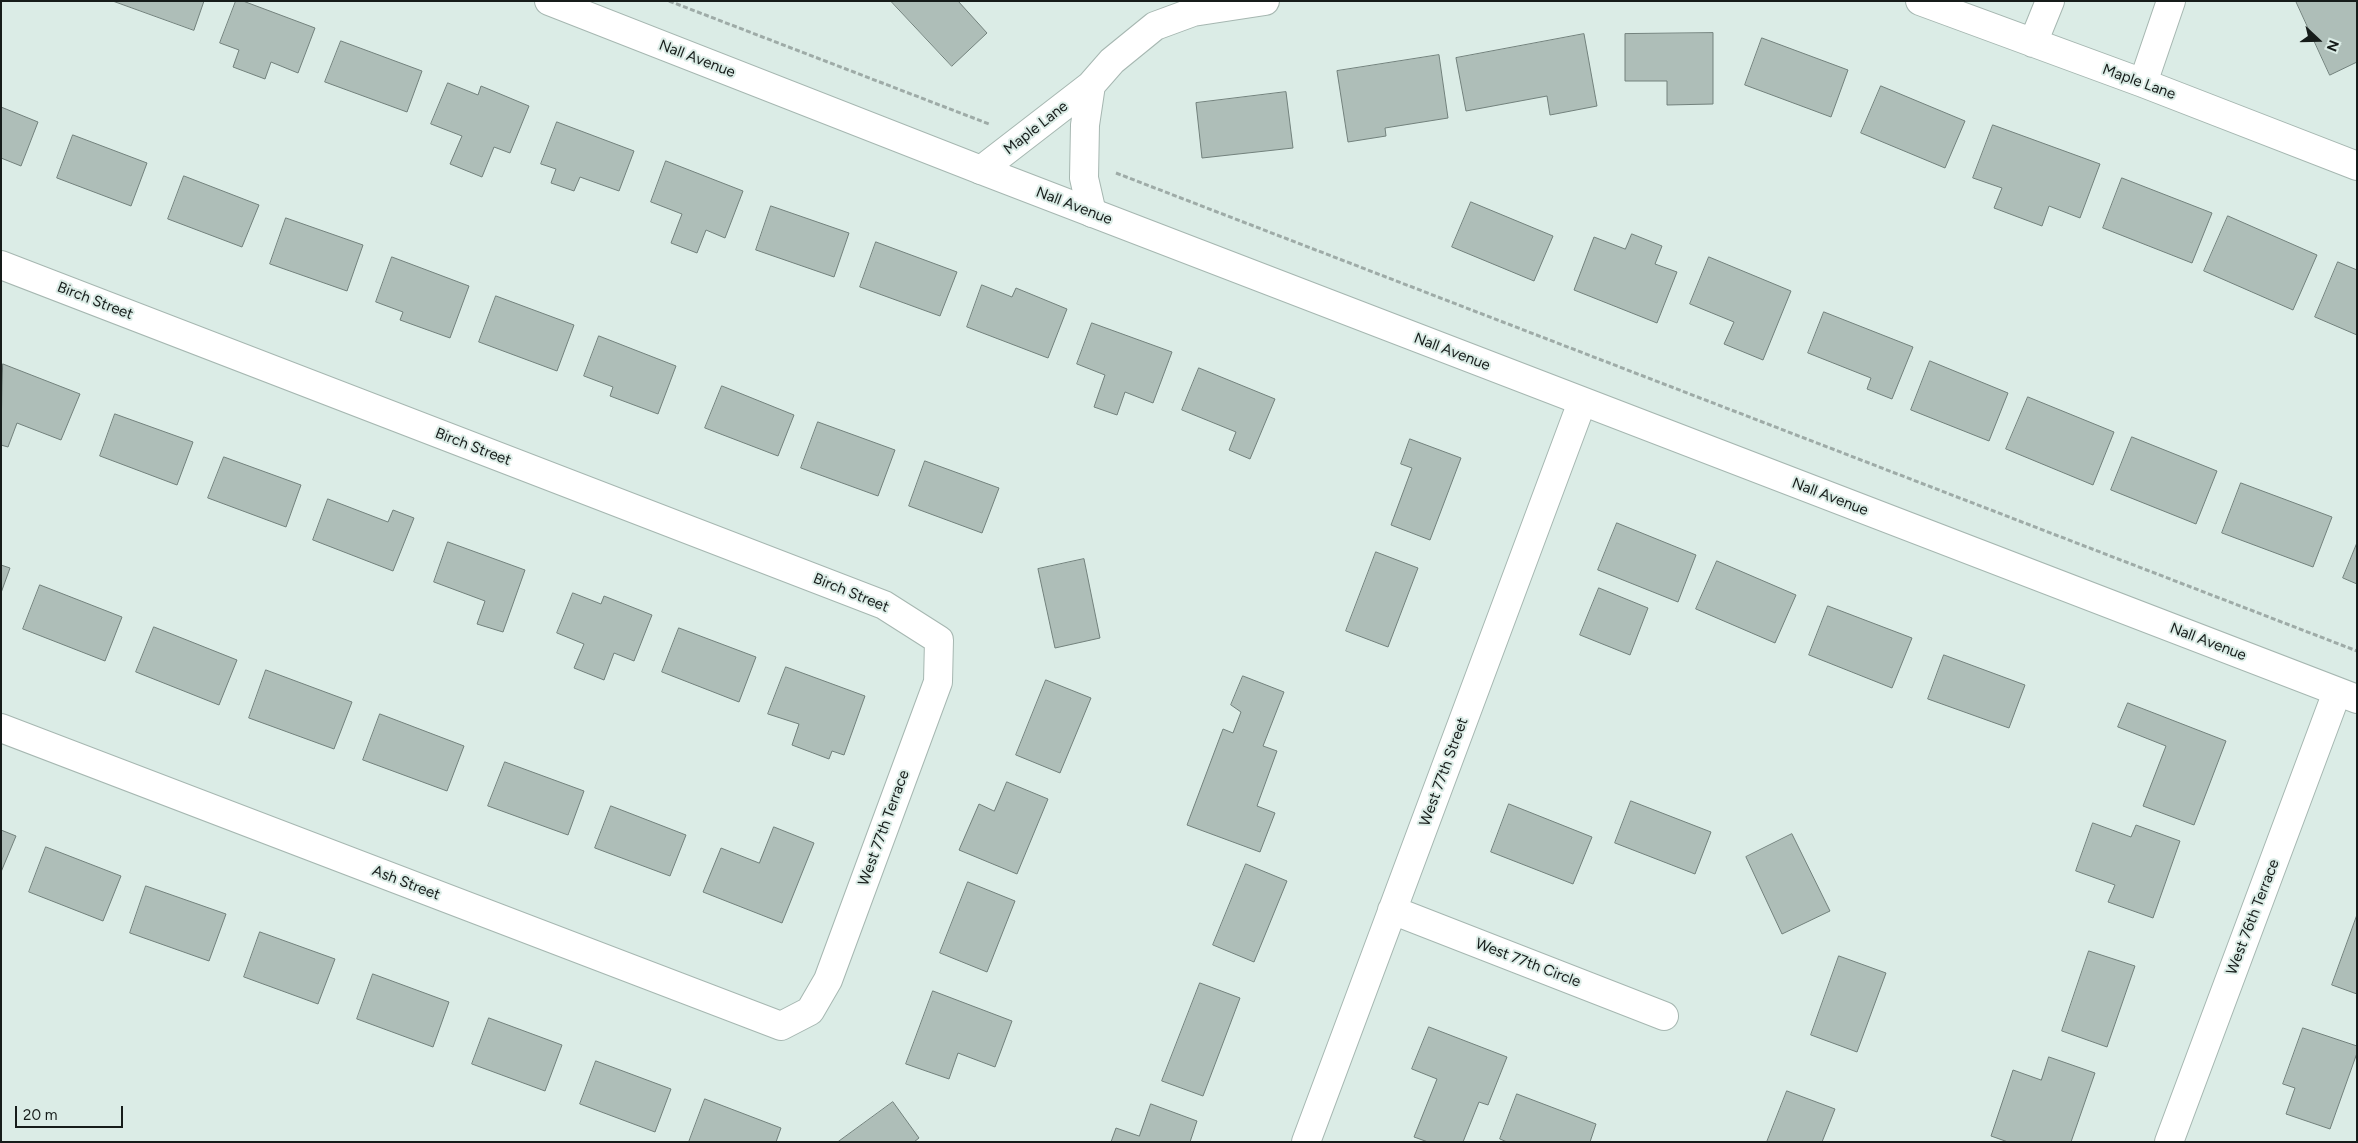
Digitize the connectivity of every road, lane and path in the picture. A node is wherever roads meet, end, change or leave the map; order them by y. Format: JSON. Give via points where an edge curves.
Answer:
{"nodes":[{"id":1,"x":669,"y":1,"type":"edge"},
{"id":2,"x":1265,"y":1,"type":"edge"},
{"id":3,"x":1920,"y":1,"type":"edge"},
{"id":4,"x":2050,"y":1,"type":"edge"},
{"id":5,"x":2171,"y":1,"type":"edge"},
{"id":6,"x":554,"y":2,"type":"edge"},
{"id":7,"x":2033,"y":43,"type":"junction"},
{"id":8,"x":2143,"y":83,"type":"junction"},
{"id":9,"x":1091,"y":85,"type":"junction"},
{"id":10,"x":994,"y":126,"type":"dead end"},
{"id":11,"x":2357,"y":166,"type":"edge"},
{"id":12,"x":981,"y":170,"type":"junction"},
{"id":13,"x":1110,"y":171,"type":"dead end"},
{"id":14,"x":1092,"y":213,"type":"junction"},
{"id":15,"x":1,"y":265,"type":"edge"},
{"id":16,"x":1582,"y":402,"type":"junction"},
{"id":17,"x":939,"y":640,"type":"joint"},
{"id":18,"x":2357,"y":651,"type":"edge"},
{"id":19,"x":2347,"y":696,"type":"edge"},
{"id":20,"x":1,"y":728,"type":"edge"},
{"id":21,"x":1392,"y":910,"type":"junction"},
{"id":22,"x":810,"y":1011,"type":"joint"},
{"id":23,"x":1664,"y":1016,"type":"dead end"},
{"id":24,"x":1306,"y":1142,"type":"edge"},
{"id":25,"x":2169,"y":1142,"type":"edge"}],
"edges":[{"from":1,"to":10,"type":"path"},
{"from":2,"to":9,"type":"street","name":"Maple Lane","via":[[1193,12],[1155,26],[1112,61]]},
{"from":3,"to":7,"type":"street","name":"Maple Lane"},
{"from":4,"to":7,"type":"street"},
{"from":5,"to":8,"type":"street"},
{"from":6,"to":12,"type":"street","name":"Nall Avenue"},
{"from":7,"to":8,"type":"street","name":"Maple Lane"},
{"from":8,"to":11,"type":"street","name":"Maple Lane"},
{"from":9,"to":12,"type":"street","name":"Maple Lane"},
{"from":9,"to":14,"type":"street","name":"Maple Lane","via":[[1085,125],[1084,178]]},
{"from":12,"to":14,"type":"street","name":"Nall Avenue"},
{"from":13,"to":18,"type":"path"},
{"from":14,"to":16,"type":"street","name":"Nall Avenue"},
{"from":15,"to":17,"type":"street","name":"Birch Street","via":[[884,605]]},
{"from":16,"to":19,"type":"street","name":"Nall Avenue"},
{"from":16,"to":21,"type":"street","name":"West 77th Street"},
{"from":17,"to":22,"type":"street","name":"West 77th Terrace","via":[[938,682],[828,980]]},
{"from":19,"to":25,"type":"street","name":"West 76th Terrace"},
{"from":20,"to":22,"type":"street","name":"Ash Street","via":[[781,1026]]},
{"from":21,"to":23,"type":"street","name":"West 77th Circle"},
{"from":21,"to":24,"type":"street","name":"West 77th Street"}]}
